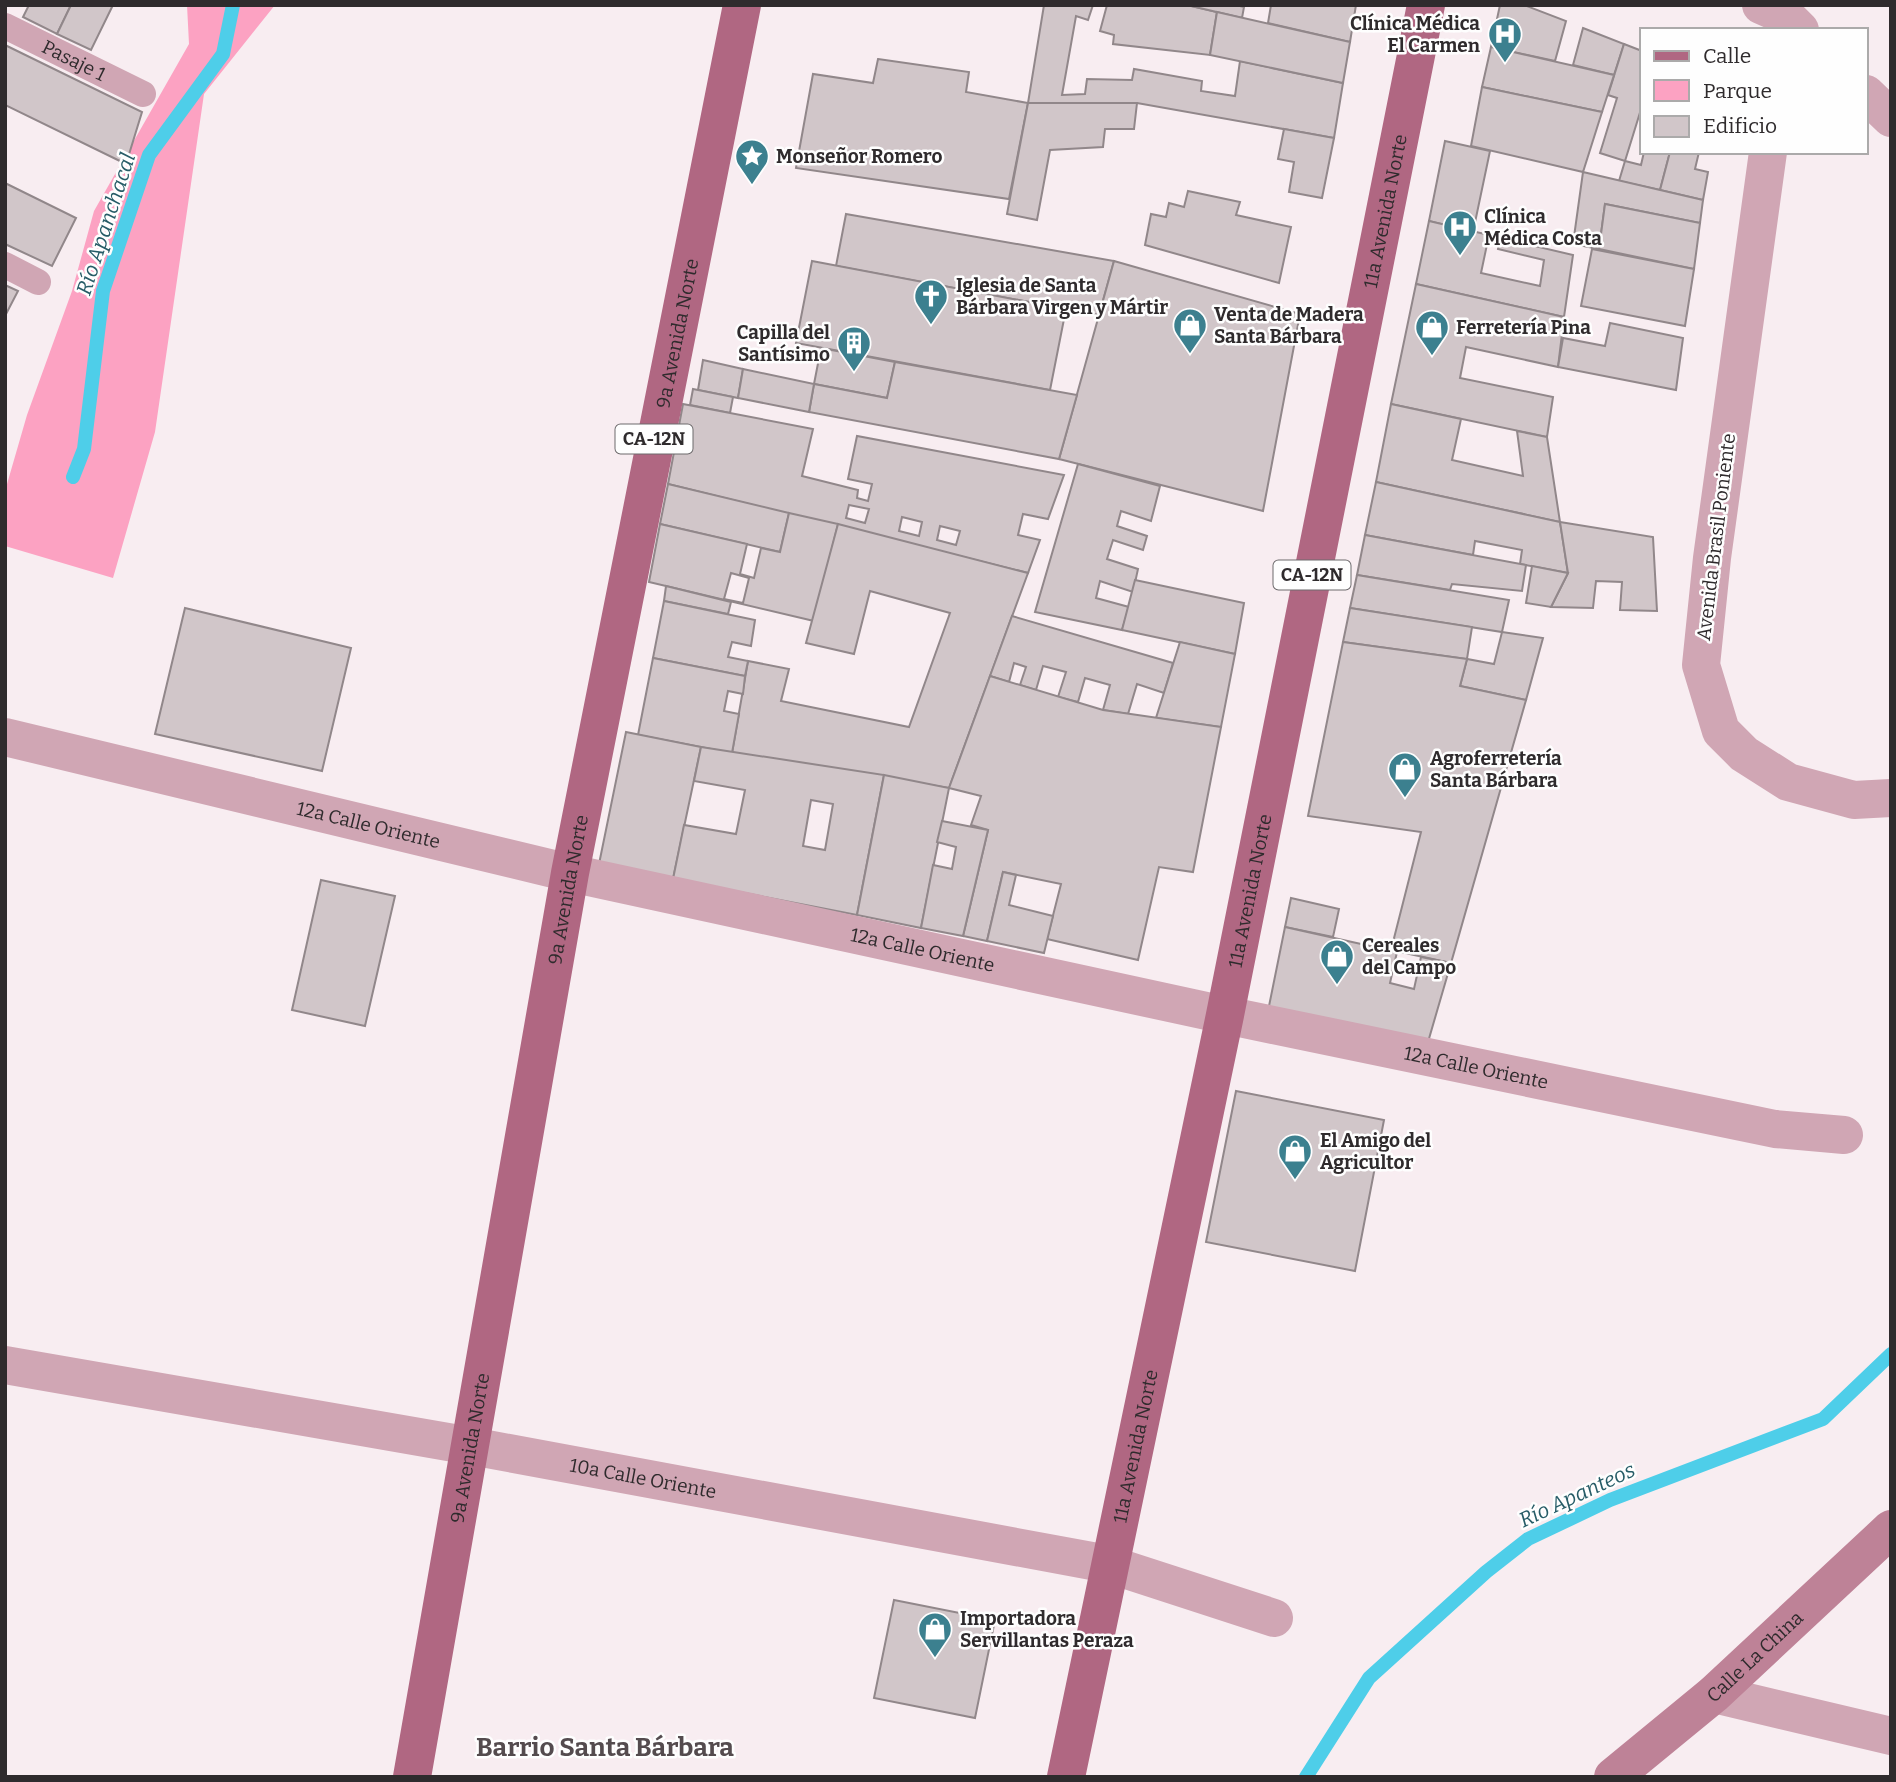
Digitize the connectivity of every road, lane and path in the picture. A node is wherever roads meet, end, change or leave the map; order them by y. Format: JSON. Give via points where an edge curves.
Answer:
{"nodes":[{"id":1,"x":741,"y":5,"type":"edge"},
{"id":2,"x":1426,"y":5,"type":"edge"},
{"id":3,"x":5,"y":26,"type":"edge"},
{"id":4,"x":143,"y":94,"type":"dead end"},
{"id":5,"x":1868,"y":96,"type":"edge"},
{"id":6,"x":1891,"y":118,"type":"edge"},
{"id":7,"x":1768,"y":154,"type":"edge"},
{"id":8,"x":5,"y":265,"type":"edge"},
{"id":9,"x":38,"y":282,"type":"dead end"},
{"id":10,"x":5,"y":737,"type":"edge"},
{"id":11,"x":1891,"y":798,"type":"edge"},
{"id":12,"x":570,"y":873,"type":"junction"},
{"id":13,"x":1225,"y":1015,"type":"junction"},
{"id":14,"x":1844,"y":1135,"type":"dead end"},
{"id":15,"x":5,"y":1365,"type":"edge"},
{"id":16,"x":471,"y":1446,"type":"junction"},
{"id":17,"x":1891,"y":1529,"type":"edge"},
{"id":18,"x":1108,"y":1564,"type":"junction"},
{"id":19,"x":1274,"y":1618,"type":"dead end"},
{"id":20,"x":1714,"y":1694,"type":"junction"},
{"id":21,"x":1891,"y":1736,"type":"edge"},
{"id":22,"x":412,"y":1777,"type":"edge"},
{"id":23,"x":1066,"y":1777,"type":"edge"},
{"id":24,"x":1612,"y":1777,"type":"edge"}],
"edges":[{"from":1,"to":12,"type":"main road","name":"9a Avenida Norte","number":"CA-12N"},
{"from":2,"to":13,"type":"main road","name":"11a Avenida Norte","number":"CA-12N"},
{"from":3,"to":4,"type":"lane","name":"Pasaje 1"},
{"from":5,"to":6,"type":"street"},
{"from":7,"to":11,"type":"street","name":"Avenida Brasil Poniente","via":[[1701,665],[1721,731],[1744,754],[1788,782],[1854,800]]},
{"from":8,"to":9,"type":"lane"},
{"from":10,"to":12,"type":"street","name":"12a Calle Oriente"},
{"from":12,"to":13,"type":"street","name":"12a Calle Oriente"},
{"from":12,"to":16,"type":"main road","name":"9a Avenida Norte"},
{"from":13,"to":14,"type":"street","name":"12a Calle Oriente","via":[[1775,1129]]},
{"from":13,"to":18,"type":"main road","name":"11a Avenida Norte"},
{"from":15,"to":16,"type":"street","name":"10a Calle Oriente"},
{"from":16,"to":18,"type":"street","name":"10a Calle Oriente"},
{"from":16,"to":22,"type":"main road","name":"9a Avenida Norte"},
{"from":17,"to":20,"type":"main road","name":"Calle La China"},
{"from":18,"to":19,"type":"street","name":"10a Calle Oriente"},
{"from":18,"to":23,"type":"main road","name":"11a Avenida Norte"},
{"from":20,"to":21,"type":"street"},
{"from":20,"to":24,"type":"main road","name":"Calle La China"}]}
